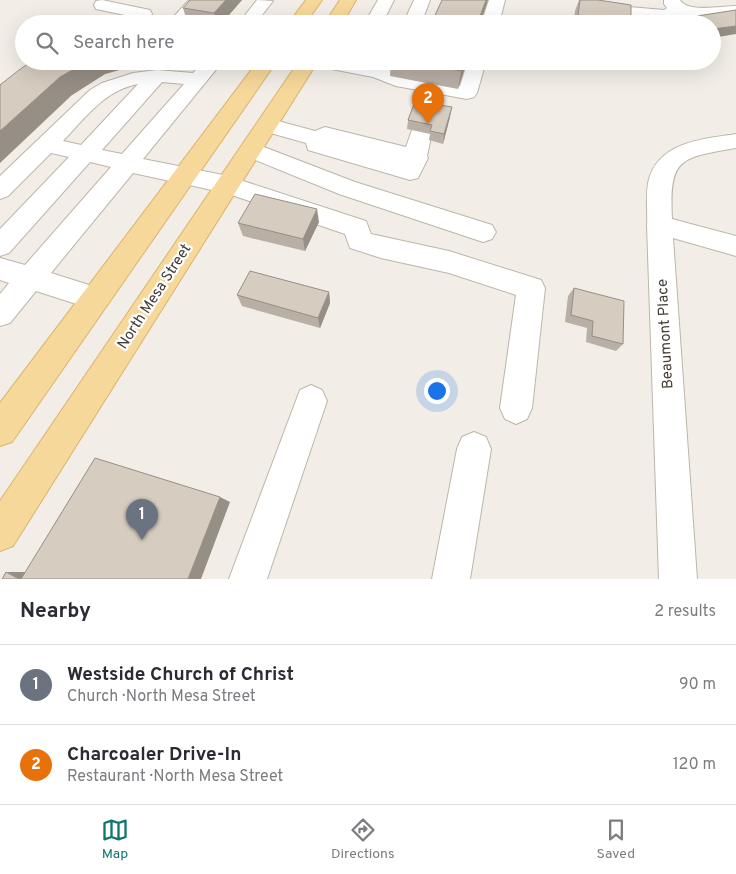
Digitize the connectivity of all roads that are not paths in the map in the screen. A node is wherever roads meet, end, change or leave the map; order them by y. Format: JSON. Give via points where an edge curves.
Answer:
{"nodes":[{"id":1,"x":198,"y":0,"type":"edge"},
{"id":2,"x":314,"y":0,"type":"edge"},
{"id":3,"x":348,"y":0,"type":"edge"},
{"id":4,"x":422,"y":0,"type":"edge"},
{"id":5,"x":497,"y":0,"type":"edge"},
{"id":6,"x":265,"y":1,"type":"edge"},
{"id":7,"x":381,"y":1,"type":"edge"},
{"id":8,"x":102,"y":5,"type":"dead end"},
{"id":9,"x":675,"y":5,"type":"edge"},
{"id":10,"x":594,"y":9,"type":"edge"},
{"id":11,"x":736,"y":11,"type":"edge"},
{"id":12,"x":144,"y":14,"type":"edge"},
{"id":13,"x":184,"y":15,"type":"edge"},
{"id":14,"x":253,"y":15,"type":"edge"},
{"id":15,"x":303,"y":15,"type":"edge"},
{"id":16,"x":339,"y":15,"type":"edge"},
{"id":17,"x":376,"y":15,"type":"edge"},
{"id":18,"x":416,"y":15,"type":"edge"},
{"id":19,"x":493,"y":15,"type":"edge"},
{"id":20,"x":206,"y":70,"type":"edge"},
{"id":21,"x":261,"y":70,"type":"edge"},
{"id":22,"x":306,"y":70,"type":"edge"},
{"id":23,"x":318,"y":70,"type":"edge"},
{"id":24,"x":387,"y":70,"type":"edge"},
{"id":25,"x":474,"y":70,"type":"edge"},
{"id":26,"x":157,"y":76,"type":"junction"},
{"id":27,"x":198,"y":80,"type":"junction"},
{"id":28,"x":432,"y":104,"type":"dead end"},
{"id":29,"x":267,"y":125,"type":"junction"},
{"id":30,"x":421,"y":132,"type":"edge"},
{"id":31,"x":736,"y":142,"type":"edge"},
{"id":32,"x":46,"y":144,"type":"junction"},
{"id":33,"x":251,"y":150,"type":"junction"},
{"id":34,"x":85,"y":154,"type":"junction"},
{"id":35,"x":127,"y":164,"type":"junction"},
{"id":36,"x":183,"y":177,"type":"junction"},
{"id":37,"x":228,"y":185,"type":"junction"},
{"id":38,"x":347,"y":188,"type":"junction"},
{"id":39,"x":0,"y":190,"type":"edge"},
{"id":40,"x":329,"y":219,"type":"junction"},
{"id":41,"x":660,"y":225,"type":"junction"},
{"id":42,"x":483,"y":232,"type":"dead end"},
{"id":43,"x":0,"y":246,"type":"edge"},
{"id":44,"x":736,"y":246,"type":"edge"},
{"id":45,"x":0,"y":270,"type":"edge"},
{"id":46,"x":30,"y":278,"type":"junction"},
{"id":47,"x":95,"y":298,"type":"junction"},
{"id":48,"x":0,"y":314,"type":"edge"},
{"id":49,"x":311,"y":402,"type":"dead end"},
{"id":50,"x":516,"y":408,"type":"dead end"},
{"id":51,"x":0,"y":430,"type":"edge"},
{"id":52,"x":474,"y":450,"type":"dead end"},
{"id":53,"x":0,"y":533,"type":"edge"},
{"id":54,"x":248,"y":579,"type":"edge"},
{"id":55,"x":452,"y":579,"type":"edge"},
{"id":56,"x":678,"y":579,"type":"edge"}],
"edges":[{"from":1,"to":13,"type":"street"},
{"from":2,"to":15,"type":"main road"},
{"from":3,"to":16,"type":"main road"},
{"from":4,"to":18,"type":"street"},
{"from":5,"to":19,"type":"street"},
{"from":6,"to":14,"type":"street"},
{"from":7,"to":17,"type":"street"},
{"from":8,"to":12,"type":"street"},
{"from":9,"to":10,"type":"street","via":[[666,15]]},
{"from":9,"to":11,"type":"street","via":[[691,12]]},
{"from":20,"to":27,"type":"street"},
{"from":21,"to":36,"type":"main road"},
{"from":22,"to":29,"type":"main road","name":"North Mesa Street"},
{"from":23,"to":28,"type":"street","via":[[426,95]]},
{"from":24,"to":25,"type":"street","via":[[396,80],[467,93]]},
{"from":26,"to":27,"type":"street"},
{"from":26,"to":32,"type":"street","via":[[108,87]]},
{"from":26,"to":34,"type":"street"},
{"from":27,"to":35,"type":"street"},
{"from":29,"to":30,"type":"street","via":[[320,140],[325,134],[417,158]]},
{"from":29,"to":33,"type":"main road","name":"North Mesa Street"},
{"from":31,"to":41,"type":"street","name":"Beaumont Place","via":[[684,152],[672,160],[661,180]]},
{"from":32,"to":34,"type":"street"},
{"from":32,"to":39,"type":"street"},
{"from":33,"to":37,"type":"main road","name":"North Mesa Street"},
{"from":33,"to":38,"type":"street"},
{"from":34,"to":35,"type":"street"},
{"from":34,"to":43,"type":"street"},
{"from":35,"to":36,"type":"street"},
{"from":35,"to":46,"type":"street"},
{"from":36,"to":37,"type":"street"},
{"from":36,"to":47,"type":"main road"},
{"from":37,"to":40,"type":"street"},
{"from":37,"to":53,"type":"main road","name":"North Mesa Street"},
{"from":38,"to":40,"type":"street"},
{"from":38,"to":42,"type":"street"},
{"from":40,"to":50,"type":"street","via":[[357,228],[359,241],[449,262],[531,288]]},
{"from":41,"to":44,"type":"street"},
{"from":41,"to":56,"type":"street","name":"Beaumont Place"},
{"from":45,"to":46,"type":"street"},
{"from":46,"to":47,"type":"street"},
{"from":46,"to":48,"type":"street"},
{"from":47,"to":51,"type":"main road"},
{"from":49,"to":54,"type":"street"},
{"from":52,"to":55,"type":"street"}]}
